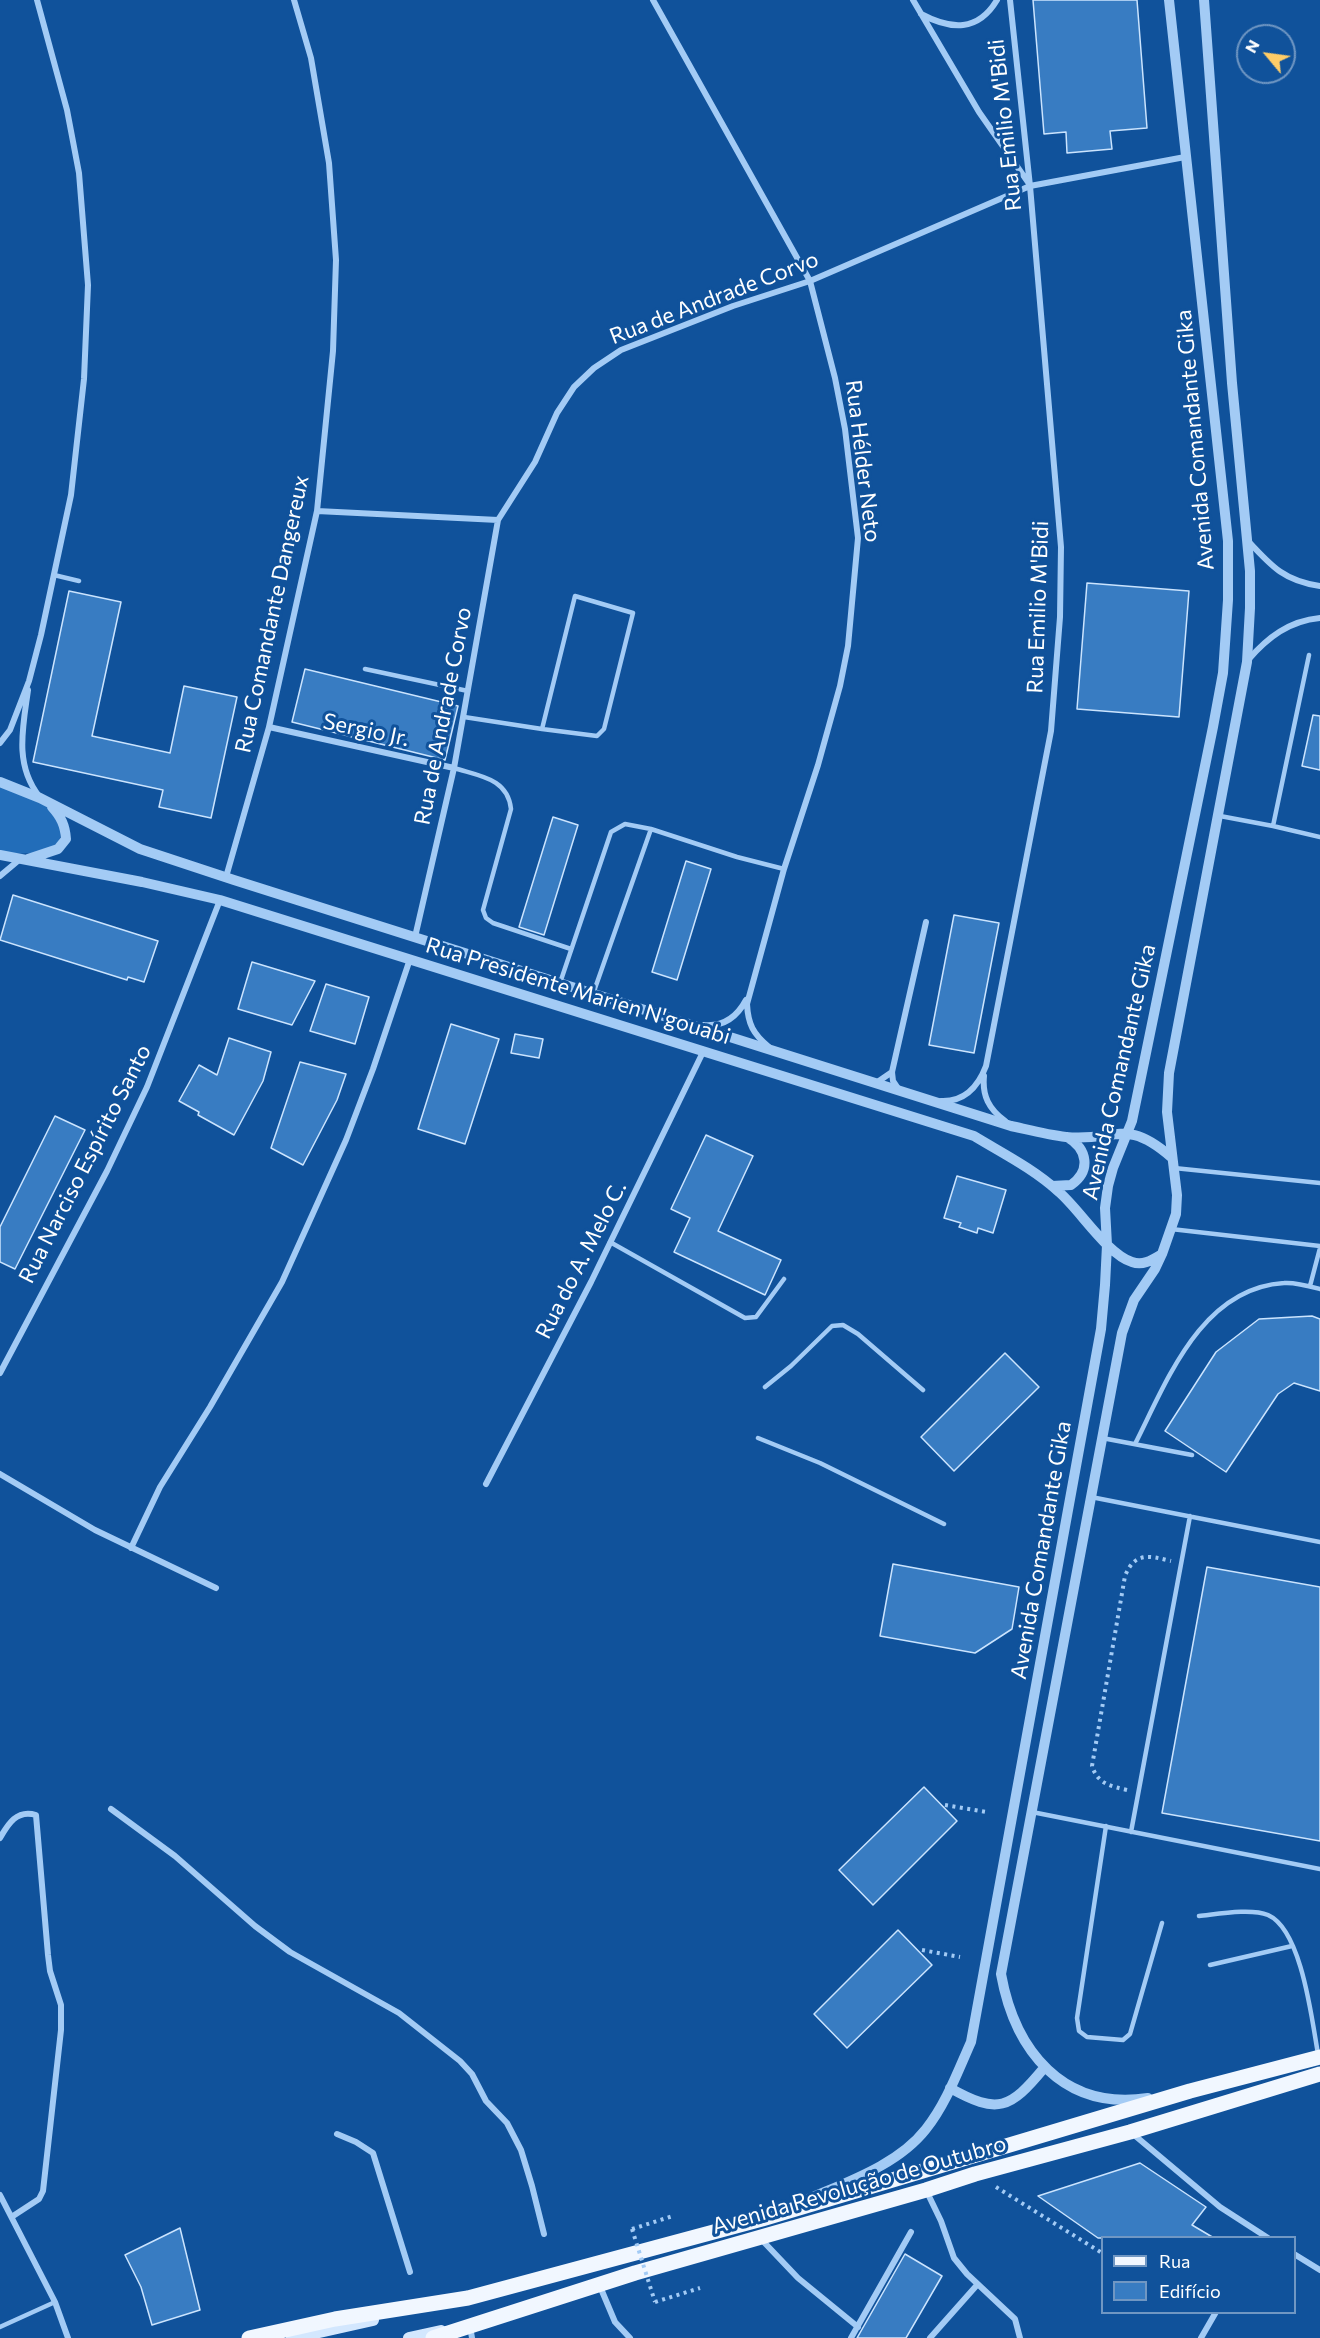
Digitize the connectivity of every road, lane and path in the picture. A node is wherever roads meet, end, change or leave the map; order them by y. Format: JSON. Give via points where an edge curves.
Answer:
{"nodes":[{"id":1,"x":37,"y":0,"type":"edge"},
{"id":2,"x":294,"y":0,"type":"edge"},
{"id":3,"x":653,"y":0,"type":"edge"},
{"id":4,"x":913,"y":0,"type":"edge"},
{"id":5,"x":997,"y":0,"type":"edge"},
{"id":6,"x":1010,"y":0,"type":"edge"},
{"id":7,"x":1169,"y":0,"type":"edge"},
{"id":8,"x":1204,"y":0,"type":"edge"},
{"id":9,"x":921,"y":14,"type":"junction"},
{"id":10,"x":1185,"y":157,"type":"junction"},
{"id":11,"x":1030,"y":186,"type":"junction"},
{"id":12,"x":810,"y":281,"type":"junction"},
{"id":13,"x":317,"y":511,"type":"junction"},
{"id":14,"x":498,"y":520,"type":"junction"},
{"id":15,"x":1247,"y":540,"type":"junction"},
{"id":16,"x":54,"y":576,"type":"junction"},
{"id":17,"x":78,"y":582,"type":"dead end"},
{"id":18,"x":1320,"y":586,"type":"edge"},
{"id":19,"x":1320,"y":618,"type":"edge"},
{"id":20,"x":1309,"y":656,"type":"dead end"},
{"id":21,"x":1246,"y":662,"type":"junction"},
{"id":22,"x":365,"y":669,"type":"dead end"},
{"id":23,"x":29,"y":681,"type":"junction"},
{"id":24,"x":468,"y":691,"type":"junction"},
{"id":25,"x":464,"y":717,"type":"junction"},
{"id":26,"x":269,"y":727,"type":"junction"},
{"id":27,"x":542,"y":729,"type":"junction"},
{"id":28,"x":0,"y":743,"type":"edge"},
{"id":29,"x":454,"y":768,"type":"junction"},
{"id":30,"x":0,"y":782,"type":"edge"},
{"id":31,"x":40,"y":798,"type":"junction"},
{"id":32,"x":1216,"y":815,"type":"junction"},
{"id":33,"x":1273,"y":826,"type":"junction"},
{"id":34,"x":651,"y":829,"type":"junction"},
{"id":35,"x":1320,"y":837,"type":"edge"},
{"id":36,"x":0,"y":855,"type":"edge"},
{"id":37,"x":21,"y":860,"type":"junction"},
{"id":38,"x":784,"y":869,"type":"junction"},
{"id":39,"x":0,"y":876,"type":"edge"},
{"id":40,"x":226,"y":877,"type":"junction"},
{"id":41,"x":220,"y":900,"type":"junction"},
{"id":42,"x":926,"y":922,"type":"dead end"},
{"id":43,"x":415,"y":937,"type":"junction"},
{"id":44,"x":572,"y":949,"type":"junction"},
{"id":45,"x":410,"y":959,"type":"junction"},
{"id":46,"x":560,"y":983,"type":"junction"},
{"id":47,"x":749,"y":991,"type":"junction"},
{"id":48,"x":593,"y":994,"type":"junction"},
{"id":49,"x":689,"y":1024,"type":"junction"},
{"id":50,"x":704,"y":1050,"type":"junction"},
{"id":51,"x":772,"y":1050,"type":"junction"},
{"id":52,"x":986,"y":1066,"type":"junction"},
{"id":53,"x":892,"y":1072,"type":"junction"},
{"id":54,"x":876,"y":1083,"type":"junction"},
{"id":55,"x":899,"y":1090,"type":"junction"},
{"id":56,"x":931,"y":1100,"type":"junction"},
{"id":57,"x":1011,"y":1126,"type":"junction"},
{"id":58,"x":1126,"y":1134,"type":"junction"},
{"id":59,"x":1067,"y":1137,"type":"junction"},
{"id":60,"x":1171,"y":1157,"type":"junction"},
{"id":61,"x":1174,"y":1168,"type":"junction"},
{"id":62,"x":1320,"y":1183,"type":"edge"},
{"id":63,"x":1052,"y":1186,"type":"junction"},
{"id":64,"x":1172,"y":1229,"type":"junction"},
{"id":65,"x":610,"y":1242,"type":"junction"},
{"id":66,"x":1107,"y":1245,"type":"junction"},
{"id":67,"x":1320,"y":1247,"type":"edge"},
{"id":68,"x":1162,"y":1254,"type":"junction"},
{"id":69,"x":784,"y":1279,"type":"dead end"},
{"id":70,"x":1310,"y":1286,"type":"junction"},
{"id":71,"x":1320,"y":1288,"type":"edge"},
{"id":72,"x":0,"y":1373,"type":"edge"},
{"id":73,"x":765,"y":1387,"type":"dead end"},
{"id":74,"x":923,"y":1390,"type":"dead end"},
{"id":75,"x":758,"y":1438,"type":"dead end"},
{"id":76,"x":1102,"y":1438,"type":"junction"},
{"id":77,"x":1135,"y":1444,"type":"junction"},
{"id":78,"x":1192,"y":1455,"type":"dead end"},
{"id":79,"x":0,"y":1474,"type":"edge"},
{"id":80,"x":486,"y":1484,"type":"dead end"},
{"id":81,"x":1091,"y":1497,"type":"junction"},
{"id":82,"x":1190,"y":1516,"type":"junction"},
{"id":83,"x":944,"y":1524,"type":"dead end"},
{"id":84,"x":1320,"y":1542,"type":"edge"},
{"id":85,"x":131,"y":1548,"type":"junction"},
{"id":86,"x":1181,"y":1563,"type":"junction"},
{"id":87,"x":216,"y":1588,"type":"dead end"},
{"id":88,"x":1138,"y":1793,"type":"junction"},
{"id":89,"x":945,"y":1805,"type":"dead end"},
{"id":90,"x":111,"y":1809,"type":"dead end"},
{"id":91,"x":987,"y":1812,"type":"dead end"},
{"id":92,"x":1032,"y":1812,"type":"junction"},
{"id":93,"x":1106,"y":1826,"type":"junction"},
{"id":94,"x":1131,"y":1832,"type":"junction"},
{"id":95,"x":0,"y":1838,"type":"edge"},
{"id":96,"x":1320,"y":1869,"type":"edge"},
{"id":97,"x":1199,"y":1916,"type":"dead end"},
{"id":98,"x":1162,"y":1923,"type":"dead end"},
{"id":99,"x":1292,"y":1946,"type":"junction"},
{"id":100,"x":922,"y":1950,"type":"dead end"},
{"id":101,"x":960,"y":1957,"type":"dead end"},
{"id":102,"x":1210,"y":1965,"type":"dead end"},
{"id":103,"x":1319,"y":2057,"type":"edge"},
{"id":104,"x":1044,"y":2068,"type":"junction"},
{"id":105,"x":1320,"y":2074,"type":"edge"},
{"id":106,"x":950,"y":2088,"type":"junction"},
{"id":107,"x":1190,"y":2091,"type":"junction"},
{"id":108,"x":1130,"y":2132,"type":"junction"},
{"id":109,"x":337,"y":2134,"type":"dead end"},
{"id":110,"x":975,"y":2174,"type":"junction"},
{"id":111,"x":926,"y":2190,"type":"junction"},
{"id":112,"x":0,"y":2195,"type":"edge"},
{"id":113,"x":13,"y":2216,"type":"junction"},
{"id":114,"x":673,"y":2216,"type":"dead end"},
{"id":115,"x":762,"y":2219,"type":"junction"},
{"id":116,"x":911,"y":2232,"type":"dead end"},
{"id":117,"x":543,"y":2234,"type":"dead end"},
{"id":118,"x":1263,"y":2236,"type":"edge"},
{"id":119,"x":759,"y":2237,"type":"junction"},
{"id":120,"x":1101,"y":2252,"type":"edge"},
{"id":121,"x":1296,"y":2255,"type":"edge"},
{"id":122,"x":1320,"y":2270,"type":"edge"},
{"id":123,"x":410,"y":2271,"type":"dead end"},
{"id":124,"x":598,"y":2284,"type":"junction"},
{"id":125,"x":977,"y":2285,"type":"junction"},
{"id":126,"x":700,"y":2288,"type":"dead end"},
{"id":127,"x":468,"y":2298,"type":"junction"},
{"id":128,"x":55,"y":2302,"type":"junction"},
{"id":129,"x":1215,"y":2314,"type":"edge"},
{"id":130,"x":0,"y":2327,"type":"edge"},
{"id":131,"x":858,"y":2327,"type":"junction"},
{"id":132,"x":471,"y":2332,"type":"edge"},
{"id":133,"x":68,"y":2338,"type":"edge"},
{"id":134,"x":249,"y":2338,"type":"edge"},
{"id":135,"x":292,"y":2338,"type":"edge"},
{"id":136,"x":410,"y":2338,"type":"edge"},
{"id":137,"x":433,"y":2338,"type":"edge"},
{"id":138,"x":630,"y":2338,"type":"edge"},
{"id":139,"x":851,"y":2338,"type":"edge"},
{"id":140,"x":930,"y":2338,"type":"edge"},
{"id":141,"x":1020,"y":2338,"type":"edge"},
{"id":142,"x":1201,"y":2338,"type":"edge"}],
"edges":[{"from":1,"to":16,"type":"street","via":[[67,110],[79,173],[88,285],[84,379],[71,495]]},
{"from":2,"to":13,"type":"street","name":"Rua Comandante Dangereux","via":[[311,58],[329,163],[336,260],[333,351]]},
{"from":3,"to":12,"type":"street","name":"Rua Hélder Neto"},
{"from":4,"to":9,"type":"street"},
{"from":5,"to":9,"type":"street","via":[[991,11],[966,26],[939,24]]},
{"from":6,"to":11,"type":"street","name":"Rua Emilio M'Bidi"},
{"from":7,"to":10,"type":"street","name":"Avenida Comandante Gika"},
{"from":8,"to":15,"type":"street","name":"Avenida Comandante Gika"},
{"from":9,"to":11,"type":"street","via":[[979,112]]},
{"from":10,"to":11,"type":"street","name":"Rua de Andrade Corvo"},
{"from":10,"to":58,"type":"street","name":"Avenida Comandante Gika","via":[[1228,541],[1228,600],[1223,673],[1213,727],[1159,994]]},
{"from":11,"to":12,"type":"street","name":"Rua de Andrade Corvo"},
{"from":11,"to":52,"type":"street","name":"Rua Emilio M'Bidi","via":[[1061,547],[1060,617],[1051,731]]},
{"from":12,"to":14,"type":"street","name":"Rua de Andrade Corvo","via":[[621,350],[594,368],[574,387],[557,413],[535,462]]},
{"from":12,"to":38,"type":"street","name":"Rua Hélder Neto","via":[[845,429],[858,538],[848,646],[840,686]]},
{"from":13,"to":14,"type":"street"},
{"from":13,"to":26,"type":"street","name":"Rua Comandante Dangereux"},
{"from":14,"to":24,"type":"street","name":"Rua de Andrade Corvo"},
{"from":15,"to":18,"type":"street","via":[[1270,566],[1286,577]]},
{"from":15,"to":21,"type":"street","name":"Avenida Comandante Gika","via":[[1250,608]]},
{"from":16,"to":17,"type":"lane"},
{"from":16,"to":23,"type":"street"},
{"from":19,"to":21,"type":"street","via":[[1282,629]]},
{"from":20,"to":33,"type":"lane"},
{"from":21,"to":32,"type":"street","name":"Avenida Comandante Gika"},
{"from":22,"to":24,"type":"lane"},
{"from":23,"to":28,"type":"street","via":[[10,730]]},
{"from":23,"to":31,"type":"street","via":[[21,750],[28,778]]},
{"from":24,"to":25,"type":"street","name":"Rua de Andrade Corvo"},
{"from":25,"to":27,"type":"lane"},
{"from":25,"to":29,"type":"street","name":"Rua de Andrade Corvo"},
{"from":26,"to":29,"type":"street","name":"Sergio Jr."},
{"from":26,"to":40,"type":"street","name":"Rua Comandante Dangereux"},
{"from":27,"to":27,"type":"lane","via":[[597,736],[603,729],[633,613],[575,596]]},
{"from":29,"to":43,"type":"street","name":"Rua de Andrade Corvo"},
{"from":29,"to":44,"type":"lane","via":[[491,780],[510,796],[511,809],[483,910],[486,918]]},
{"from":30,"to":31,"type":"street","name":"Rua Presidente Marien N'gouabi"},
{"from":31,"to":37,"type":"street","via":[[60,816],[66,839],[58,849]]},
{"from":31,"to":40,"type":"street","name":"Rua Presidente Marien N'gouabi","via":[[140,849]]},
{"from":32,"to":33,"type":"lane"},
{"from":32,"to":60,"type":"street","name":"Avenida Comandante Gika","via":[[1169,1073]]},
{"from":33,"to":35,"type":"lane"},
{"from":34,"to":38,"type":"lane"},
{"from":34,"to":44,"type":"lane","via":[[625,824],[611,832]]},
{"from":34,"to":48,"type":"lane"},
{"from":36,"to":37,"type":"street","name":"Rua Presidente Marien N'gouabi"},
{"from":37,"to":39,"type":"street"},
{"from":37,"to":41,"type":"street","name":"Rua Presidente Marien N'gouabi"},
{"from":38,"to":47,"type":"street","name":"Rua Hélder Neto"},
{"from":40,"to":43,"type":"street","name":"Rua Presidente Marien N'gouabi"},
{"from":41,"to":45,"type":"street","name":"Rua Presidente Marien N'gouabi"},
{"from":41,"to":72,"type":"street","name":"Rua Narciso Espírito Santo","via":[[147,1087]]},
{"from":42,"to":53,"type":"street"},
{"from":43,"to":46,"type":"street","name":"Rua Presidente Marien N'gouabi"},
{"from":44,"to":46,"type":"lane"},
{"from":45,"to":50,"type":"street","name":"Rua Presidente Marien N'gouabi"},
{"from":45,"to":85,"type":"street","via":[[346,1140],[282,1282],[160,1487]]},
{"from":46,"to":48,"type":"street","name":"Rua Presidente Marien N'gouabi"},
{"from":47,"to":49,"type":"street","name":"Rua Hélder Neto","via":[[730,1019],[710,1026]]},
{"from":47,"to":51,"type":"street","name":"Rua Hélder Neto","via":[[749,1025]]},
{"from":48,"to":49,"type":"street","name":"Rua Presidente Marien N'gouabi"},
{"from":49,"to":51,"type":"street","name":"Rua Presidente Marien N'gouabi"},
{"from":50,"to":63,"type":"street","name":"Rua Presidente Marien N'gouabi","via":[[974,1136]]},
{"from":50,"to":65,"type":"street","name":"Rua do A. Melo C."},
{"from":51,"to":54,"type":"street","name":"Rua Presidente Marien N'gouabi"},
{"from":52,"to":56,"type":"street","name":"Rua Emilio M'Bidi","via":[[968,1095],[947,1101]]},
{"from":52,"to":57,"type":"street","via":[[986,1101]]},
{"from":53,"to":54,"type":"street"},
{"from":53,"to":55,"type":"street"},
{"from":54,"to":55,"type":"street","name":"Rua Presidente Marien N'gouabi"},
{"from":55,"to":56,"type":"street","name":"Rua Presidente Marien N'gouabi"},
{"from":56,"to":57,"type":"street","name":"Rua Presidente Marien N'gouabi"},
{"from":57,"to":59,"type":"street","name":"Rua Presidente Marien N'gouabi"},
{"from":58,"to":59,"type":"street","name":"Rua Presidente Marien N'gouabi"},
{"from":58,"to":60,"type":"street","name":"Rua Presidente Marien N'gouabi","via":[[1154,1142]]},
{"from":58,"to":66,"type":"street","name":"Avenida Comandante Gika","via":[[1108,1186],[1104,1218]]},
{"from":59,"to":63,"type":"street","via":[[1081,1148],[1083,1173],[1071,1185]]},
{"from":60,"to":61,"type":"street","name":"Avenida Comandante Gika"},
{"from":61,"to":62,"type":"lane"},
{"from":61,"to":64,"type":"street","name":"Avenida Comandante Gika","via":[[1177,1195]]},
{"from":63,"to":66,"type":"street","name":"Rua Presidente Marien N'gouabi"},
{"from":64,"to":67,"type":"lane"},
{"from":64,"to":68,"type":"street","name":"Avenida Comandante Gika"},
{"from":65,"to":69,"type":"lane","via":[[745,1318],[756,1317]]},
{"from":65,"to":80,"type":"street","name":"Rua do A. Melo C."},
{"from":66,"to":68,"type":"street","name":"Rua Presidente Marien N'gouabi","via":[[1133,1263],[1143,1264]]},
{"from":66,"to":106,"type":"street","name":"Avenida Comandante Gika","via":[[1101,1329],[971,2042]]},
{"from":67,"to":70,"type":"lane"},
{"from":68,"to":76,"type":"street","name":"Avenida Comandante Gika","via":[[1134,1300],[1122,1334]]},
{"from":70,"to":71,"type":"lane"},
{"from":70,"to":77,"type":"lane","via":[[1264,1286],[1246,1292],[1214,1314],[1178,1360]]},
{"from":73,"to":74,"type":"lane","via":[[832,1326],[843,1326],[858,1334]]},
{"from":75,"to":83,"type":"lane","via":[[820,1463]]},
{"from":76,"to":77,"type":"lane"},
{"from":76,"to":81,"type":"street","name":"Avenida Comandante Gika"},
{"from":77,"to":78,"type":"lane"},
{"from":79,"to":85,"type":"street"},
{"from":81,"to":82,"type":"lane"},
{"from":81,"to":92,"type":"street","name":"Avenida Comandante Gika"},
{"from":82,"to":84,"type":"lane"},
{"from":82,"to":86,"type":"lane"},
{"from":85,"to":87,"type":"street"},
{"from":86,"to":88,"type":"lane"},
{"from":86,"to":88,"type":"path","via":[[1148,1556],[1133,1562],[1125,1576],[1092,1766],[1106,1785]]},
{"from":88,"to":94,"type":"lane"},
{"from":89,"to":91,"type":"path"},
{"from":90,"to":117,"type":"street","via":[[176,1856],[290,1952],[399,2013],[460,2061],[486,2101],[507,2123],[521,2150]]},
{"from":92,"to":93,"type":"lane"},
{"from":92,"to":104,"type":"street","name":"Avenida Comandante Gika","via":[[1001,1974],[1017,2029]]},
{"from":93,"to":94,"type":"lane"},
{"from":93,"to":98,"type":"lane","via":[[1077,2018],[1079,2031],[1087,2037],[1123,2040],[1130,2034]]},
{"from":94,"to":96,"type":"lane"},
{"from":95,"to":113,"type":"street","via":[[17,1815],[36,1815],[49,1963],[62,2006],[43,2191],[39,2199]]},
{"from":97,"to":99,"type":"lane","via":[[1255,1912],[1269,1916],[1280,1924]]},
{"from":99,"to":102,"type":"lane"},
{"from":99,"to":103,"type":"lane","via":[[1304,1979]]},
{"from":100,"to":101,"type":"path"},
{"from":103,"to":107,"type":"main road","name":"Avenida Revolução de Outubro"},
{"from":104,"to":106,"type":"street","via":[[1019,2097],[1008,2103],[983,2104]]},
{"from":104,"to":107,"type":"street","name":"Avenida Comandante Gika","via":[[1092,2096],[1115,2100]]},
{"from":105,"to":108,"type":"main road","name":"Avenida Revolução de Outubro"},
{"from":106,"to":115,"type":"street","name":"Avenida Comandante Gika","via":[[915,2141],[887,2162]]},
{"from":107,"to":115,"type":"main road","name":"Avenida Revolução de Outubro"},
{"from":108,"to":110,"type":"main road","name":"Avenida Revolução de Outubro"},
{"from":108,"to":118,"type":"street","via":[[1220,2207]]},
{"from":109,"to":123,"type":"street","via":[[373,2153]]},
{"from":110,"to":111,"type":"main road","name":"Avenida Revolução de Outubro"},
{"from":110,"to":120,"type":"path"},
{"from":111,"to":119,"type":"main road","name":"Avenida Revolução de Outubro"},
{"from":111,"to":125,"type":"street","via":[[954,2258]]},
{"from":112,"to":113,"type":"street"},
{"from":113,"to":128,"type":"street"},
{"from":114,"to":126,"type":"path","bridge":true,"via":[[632,2229],[656,2302]]},
{"from":115,"to":127,"type":"main road","name":"Avenida Revolução de Outubro"},
{"from":116,"to":131,"type":"street"},
{"from":119,"to":124,"type":"main road","name":"Avenida Revolução de Outubro"},
{"from":119,"to":131,"type":"street","via":[[798,2278]]},
{"from":121,"to":122,"type":"street"},
{"from":124,"to":132,"type":"main road","name":"Avenida Revolução de Outubro"},
{"from":124,"to":138,"type":"street","via":[[615,2322]]},
{"from":125,"to":140,"type":"street"},
{"from":125,"to":141,"type":"street","via":[[1015,2319]]},
{"from":127,"to":134,"type":"main road","name":"Avenida Revolução de Outubro","via":[[335,2319]]},
{"from":127,"to":135,"type":"main road","name":"Avenida Revolução de Outubro"},
{"from":128,"to":130,"type":"lane"},
{"from":128,"to":133,"type":"street"},
{"from":129,"to":142,"type":"street"},
{"from":131,"to":139,"type":"street"},
{"from":132,"to":136,"type":"main road","name":"Avenida Revolução de Outubro"},
{"from":132,"to":137,"type":"main road"}]}
